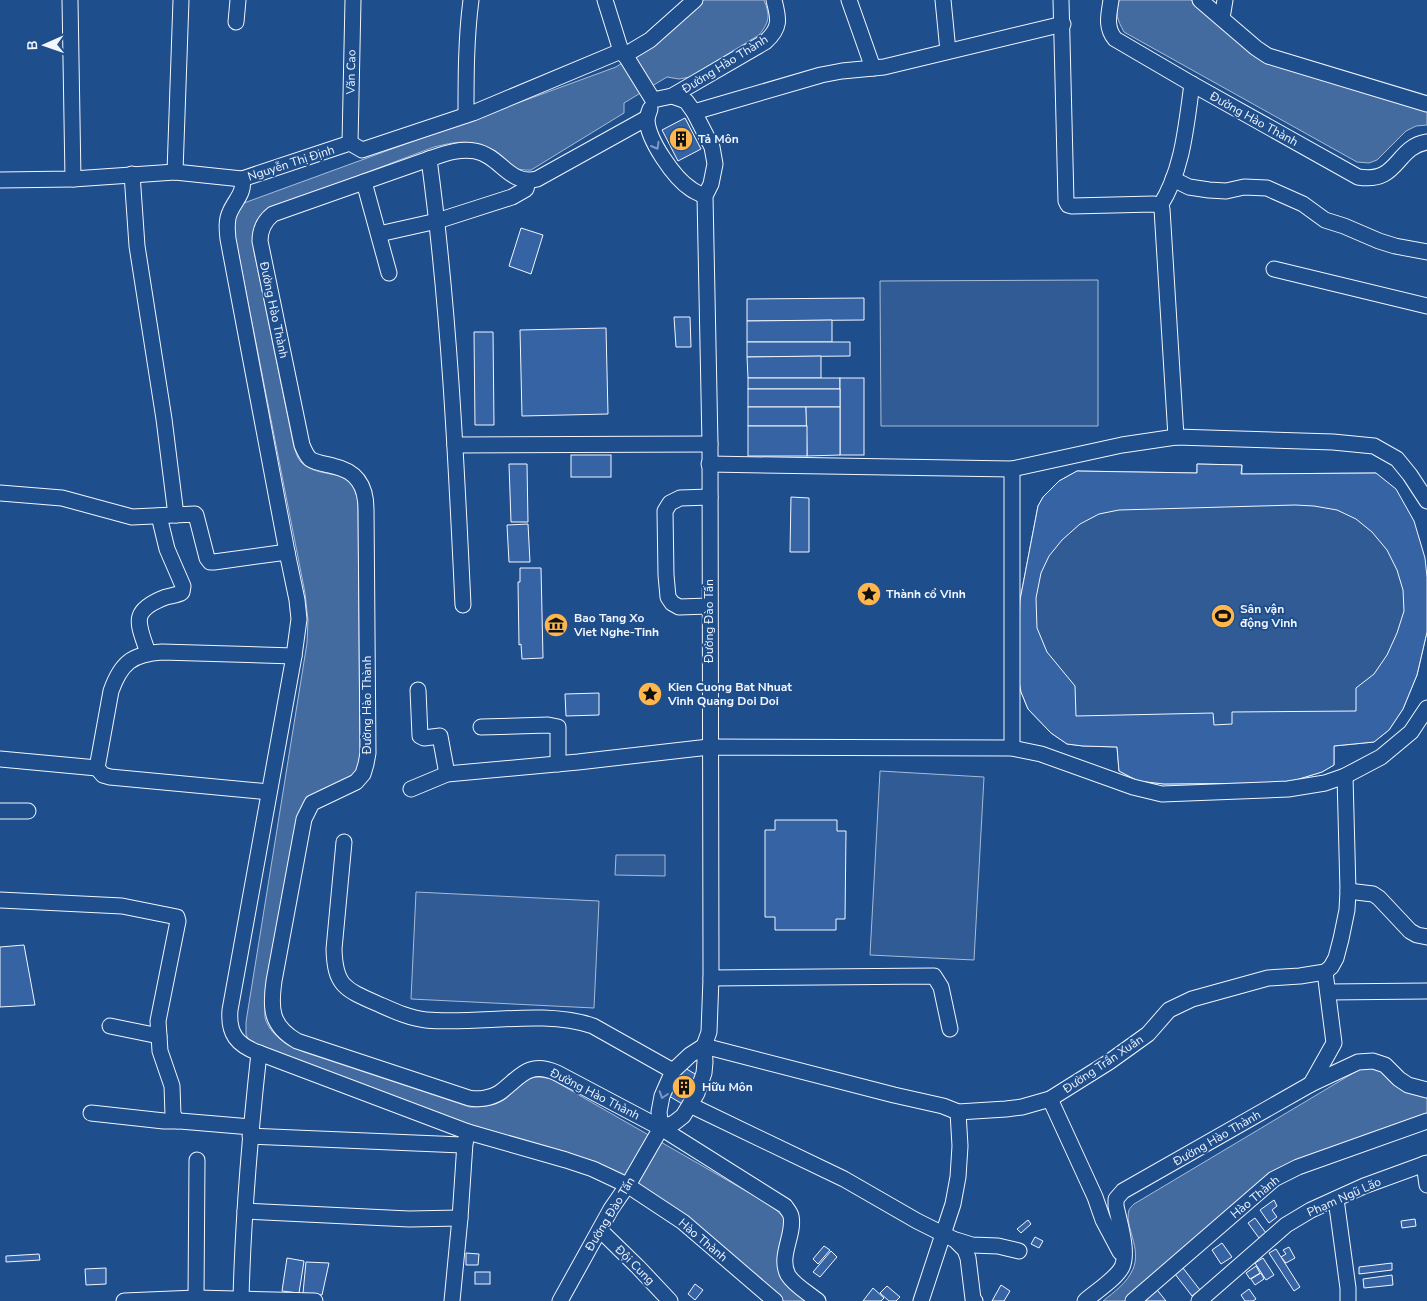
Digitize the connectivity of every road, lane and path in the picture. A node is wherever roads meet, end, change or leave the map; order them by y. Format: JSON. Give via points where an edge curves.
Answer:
{"nodes":[{"id":1,"x":70,"y":0,"type":"edge"},
{"id":2,"x":181,"y":0,"type":"edge"},
{"id":3,"x":238,"y":0,"type":"edge"},
{"id":4,"x":353,"y":0,"type":"edge"},
{"id":5,"x":471,"y":0,"type":"edge"},
{"id":6,"x":605,"y":0,"type":"edge"},
{"id":7,"x":694,"y":0,"type":"edge"},
{"id":8,"x":774,"y":0,"type":"edge"},
{"id":9,"x":849,"y":0,"type":"edge"},
{"id":10,"x":943,"y":0,"type":"edge"},
{"id":11,"x":1061,"y":0,"type":"edge"},
{"id":12,"x":1111,"y":0,"type":"edge"},
{"id":13,"x":1200,"y":0,"type":"edge"},
{"id":14,"x":1225,"y":0,"type":"edge"},
{"id":15,"x":1222,"y":18,"type":"junction"},
{"id":16,"x":236,"y":22,"type":"dead end"},
{"id":17,"x":1062,"y":24,"type":"junction"},
{"id":18,"x":948,"y":51,"type":"junction"},
{"id":19,"x":624,"y":54,"type":"junction"},
{"id":20,"x":873,"y":68,"type":"junction"},
{"id":21,"x":1192,"y":84,"type":"junction"},
{"id":22,"x":651,"y":96,"type":"junction"},
{"id":23,"x":672,"y":96,"type":"junction"},
{"id":24,"x":1427,"y":104,"type":"edge"},
{"id":25,"x":694,"y":112,"type":"junction"},
{"id":26,"x":466,"y":115,"type":"junction"},
{"id":27,"x":647,"y":118,"type":"junction"},
{"id":28,"x":1427,"y":142,"type":"edge"},
{"id":29,"x":350,"y":143,"type":"junction"},
{"id":30,"x":429,"y":159,"type":"junction"},
{"id":31,"x":176,"y":172,"type":"junction"},
{"id":32,"x":132,"y":174,"type":"junction"},
{"id":33,"x":73,"y":179,"type":"junction"},
{"id":34,"x":242,"y":179,"type":"junction"},
{"id":35,"x":1173,"y":179,"type":"junction"},
{"id":36,"x":0,"y":180,"type":"edge"},
{"id":37,"x":528,"y":181,"type":"junction"},
{"id":38,"x":364,"y":182,"type":"junction"},
{"id":39,"x":705,"y":196,"type":"junction"},
{"id":40,"x":1160,"y":206,"type":"junction"},
{"id":41,"x":437,"y":221,"type":"junction"},
{"id":42,"x":379,"y":234,"type":"junction"},
{"id":43,"x":1427,"y":252,"type":"edge"},
{"id":44,"x":1274,"y":270,"type":"dead end"},
{"id":45,"x":390,"y":273,"type":"dead end"},
{"id":46,"x":1427,"y":306,"type":"edge"},
{"id":47,"x":1176,"y":437,"type":"junction"},
{"id":48,"x":710,"y":444,"type":"junction"},
{"id":49,"x":455,"y":446,"type":"junction"},
{"id":50,"x":709,"y":464,"type":"junction"},
{"id":51,"x":1012,"y":469,"type":"junction"},
{"id":52,"x":0,"y":493,"type":"edge"},
{"id":53,"x":710,"y":497,"type":"junction"},
{"id":54,"x":1427,"y":501,"type":"edge"},
{"id":55,"x":176,"y":515,"type":"junction"},
{"id":56,"x":159,"y":516,"type":"junction"},
{"id":57,"x":287,"y":552,"type":"junction"},
{"id":58,"x":464,"y":605,"type":"dead end"},
{"id":59,"x":709,"y":606,"type":"junction"},
{"id":60,"x":148,"y":653,"type":"junction"},
{"id":61,"x":294,"y":656,"type":"junction"},
{"id":62,"x":418,"y":690,"type":"dead end"},
{"id":63,"x":1427,"y":708,"type":"edge"},
{"id":64,"x":481,"y":727,"type":"dead end"},
{"id":65,"x":709,"y":747,"type":"junction"},
{"id":66,"x":1012,"y":748,"type":"junction"},
{"id":67,"x":0,"y":759,"type":"edge"},
{"id":68,"x":558,"y":764,"type":"junction"},
{"id":69,"x":97,"y":768,"type":"junction"},
{"id":70,"x":447,"y":774,"type":"junction"},
{"id":71,"x":1345,"y":776,"type":"junction"},
{"id":72,"x":411,"y":789,"type":"dead end"},
{"id":73,"x":269,"y":792,"type":"junction"},
{"id":74,"x":0,"y":810,"type":"edge"},
{"id":75,"x":28,"y":811,"type":"dead end"},
{"id":76,"x":344,"y":842,"type":"dead end"},
{"id":77,"x":1348,"y":891,"type":"junction"},
{"id":78,"x":0,"y":900,"type":"edge"},
{"id":79,"x":1427,"y":937,"type":"edge"},
{"id":80,"x":1325,"y":972,"type":"junction"},
{"id":81,"x":711,"y":978,"type":"junction"},
{"id":82,"x":1427,"y":991,"type":"edge"},
{"id":83,"x":1328,"y":992,"type":"junction"},
{"id":84,"x":110,"y":1026,"type":"dead end"},
{"id":85,"x":950,"y":1029,"type":"dead end"},
{"id":86,"x":159,"y":1036,"type":"junction"},
{"id":87,"x":704,"y":1046,"type":"junction"},
{"id":88,"x":259,"y":1053,"type":"junction"},
{"id":89,"x":673,"y":1071,"type":"junction"},
{"id":90,"x":1311,"y":1084,"type":"junction"},
{"id":91,"x":1427,"y":1090,"type":"edge"},
{"id":92,"x":1050,"y":1099,"type":"junction"},
{"id":93,"x":690,"y":1105,"type":"junction"},
{"id":94,"x":958,"y":1112,"type":"junction"},
{"id":95,"x":91,"y":1113,"type":"dead end"},
{"id":96,"x":178,"y":1121,"type":"junction"},
{"id":97,"x":1427,"y":1121,"type":"edge"},
{"id":98,"x":659,"y":1131,"type":"junction"},
{"id":99,"x":250,"y":1132,"type":"junction"},
{"id":100,"x":467,"y":1138,"type":"junction"},
{"id":101,"x":197,"y":1160,"type":"dead end"},
{"id":102,"x":1426,"y":1163,"type":"edge"},
{"id":103,"x":629,"y":1182,"type":"junction"},
{"id":104,"x":1427,"y":1185,"type":"edge"},
{"id":105,"x":1336,"y":1199,"type":"junction"},
{"id":106,"x":245,"y":1211,"type":"junction"},
{"id":107,"x":460,"y":1218,"type":"junction"},
{"id":108,"x":600,"y":1230,"type":"junction"},
{"id":109,"x":949,"y":1237,"type":"junction"},
{"id":110,"x":1019,"y":1252,"type":"dead end"},
{"id":111,"x":1124,"y":1261,"type":"junction"},
{"id":112,"x":196,"y":1298,"type":"junction"},
{"id":113,"x":241,"y":1299,"type":"junction"},
{"id":114,"x":124,"y":1301,"type":"edge"},
{"id":115,"x":315,"y":1301,"type":"edge"},
{"id":116,"x":452,"y":1301,"type":"edge"},
{"id":117,"x":560,"y":1301,"type":"edge"},
{"id":118,"x":670,"y":1301,"type":"edge"},
{"id":119,"x":775,"y":1301,"type":"edge"},
{"id":120,"x":818,"y":1301,"type":"edge"},
{"id":121,"x":921,"y":1301,"type":"edge"},
{"id":122,"x":974,"y":1301,"type":"edge"},
{"id":123,"x":1085,"y":1301,"type":"edge"},
{"id":124,"x":1133,"y":1301,"type":"edge"},
{"id":125,"x":1200,"y":1301,"type":"edge"},
{"id":126,"x":1348,"y":1301,"type":"edge"}],
"edges":[{"from":1,"to":33,"type":"street"},
{"from":2,"to":31,"type":"street"},
{"from":3,"to":16,"type":"street"},
{"from":4,"to":29,"type":"street","name":"Văn Cao"},
{"from":5,"to":26,"type":"street"},
{"from":6,"to":19,"type":"street"},
{"from":7,"to":19,"type":"street","name":"Nguyễn Thị Định","via":[[650,40]]},
{"from":8,"to":23,"type":"street","name":"Đường Hào Thành","via":[[778,23],[772,36]]},
{"from":9,"to":20,"type":"street"},
{"from":10,"to":18,"type":"street"},
{"from":11,"to":17,"type":"street"},
{"from":12,"to":21,"type":"street","name":"Đường Hào Thành","via":[[1108,26],[1112,35]]},
{"from":13,"to":15,"type":"street"},
{"from":14,"to":15,"type":"street"},
{"from":15,"to":24,"type":"street","via":[[1256,48],[1275,59]]},
{"from":17,"to":18,"type":"street"},
{"from":17,"to":40,"type":"street","via":[[1066,203],[1072,206]]},
{"from":18,"to":20,"type":"street"},
{"from":19,"to":22,"type":"street"},
{"from":19,"to":26,"type":"street","name":"Nguyễn Thị Định"},
{"from":20,"to":25,"type":"street","via":[[821,75]]},
{"from":21,"to":28,"type":"street","name":"Đường Hào Thành","via":[[1358,177],[1368,179],[1384,175],[1411,148]]},
{"from":21,"to":35,"type":"street","via":[[1181,155]]},
{"from":22,"to":23,"type":"street"},
{"from":22,"to":27,"type":"street"},
{"from":23,"to":25,"type":"street","name":"Đường Đào Tấn","via":[[686,101]]},
{"from":25,"to":39,"type":"street","name":"Đường Đào Tấn","via":[[712,147],[715,164]]},
{"from":26,"to":29,"type":"street","name":"Nguyễn Thị Định","via":[[362,150]]},
{"from":27,"to":37,"type":"street"},
{"from":27,"to":39,"type":"street","one_way":true,"via":[[650,134],[668,166],[691,190]]},
{"from":29,"to":34,"type":"street","name":"Nguyễn Thị Định"},
{"from":30,"to":37,"type":"street","name":"Đường Hào Thành","via":[[454,152],[477,151],[495,160],[513,176]]},
{"from":30,"to":38,"type":"street","name":"Đường Hào Thành"},
{"from":30,"to":41,"type":"street"},
{"from":31,"to":32,"type":"street","name":"Nguyễn Thị Định"},
{"from":31,"to":34,"type":"street","name":"Nguyễn Thị Định"},
{"from":32,"to":33,"type":"street","name":"Nguyễn Thị Định"},
{"from":32,"to":55,"type":"street","via":[[137,246]]},
{"from":33,"to":36,"type":"street","name":"Nguyễn Thị Định"},
{"from":34,"to":57,"type":"street","via":[[242,190],[228,220],[228,240]]},
{"from":35,"to":40,"type":"street"},
{"from":35,"to":43,"type":"street","via":[[1189,187],[1209,190],[1267,188],[1303,204],[1325,220],[1379,241]]},
{"from":37,"to":41,"type":"street","via":[[526,189],[512,196]]},
{"from":38,"to":42,"type":"street"},
{"from":38,"to":98,"type":"street","name":"Đường Hào Thành","via":[[273,214],[264,222],[260,235],[302,445],[310,459],[340,467],[357,478],[366,497],[366,764],[356,782],[312,803],[304,819],[274,980],[273,1017],[281,1029],[297,1041],[461,1097],[493,1096],[521,1074],[544,1069],[557,1073]]},
{"from":39,"to":48,"type":"street","name":"Đường Đào Tấn"},
{"from":40,"to":47,"type":"street","via":[[1163,212]]},
{"from":41,"to":42,"type":"street"},
{"from":41,"to":49,"type":"street"},
{"from":42,"to":45,"type":"street"},
{"from":44,"to":46,"type":"street"},
{"from":47,"to":51,"type":"street"},
{"from":47,"to":54,"type":"street","via":[[1374,446],[1396,459]]},
{"from":48,"to":49,"type":"street"},
{"from":48,"to":50,"type":"street","name":"Đường Đào Tấn"},
{"from":49,"to":58,"type":"street"},
{"from":50,"to":51,"type":"street"},
{"from":50,"to":53,"type":"street","name":"Đường Đào Tấn"},
{"from":51,"to":66,"type":"street"},
{"from":52,"to":56,"type":"street","via":[[62,498],[132,518]]},
{"from":53,"to":59,"type":"street","name":"Đường Đào Tấn"},
{"from":53,"to":59,"type":"street","via":[[680,498],[670,503],[666,511],[668,597],[679,607]]},
{"from":55,"to":56,"type":"street"},
{"from":55,"to":57,"type":"street","via":[[195,514],[210,562]]},
{"from":56,"to":60,"type":"street","via":[[183,589],[181,593],[148,607],[139,616],[138,624]]},
{"from":57,"to":61,"type":"street","via":[[299,619]]},
{"from":59,"to":65,"type":"street","name":"Đường Đào Tấn"},
{"from":60,"to":61,"type":"street"},
{"from":60,"to":69,"type":"street","via":[[125,664],[114,681]]},
{"from":61,"to":73,"type":"street"},
{"from":62,"to":70,"type":"street","via":[[420,736],[440,736]]},
{"from":63,"to":71,"type":"street","via":[[1411,732],[1381,757]]},
{"from":64,"to":68,"type":"street","via":[[558,727]]},
{"from":65,"to":66,"type":"street"},
{"from":65,"to":68,"type":"street"},
{"from":65,"to":81,"type":"street","name":"Đường Đào Tấn"},
{"from":66,"to":71,"type":"street","via":[[1041,754],[1162,794],[1288,789]]},
{"from":67,"to":69,"type":"street"},
{"from":68,"to":70,"type":"street"},
{"from":69,"to":73,"type":"street","via":[[110,778]]},
{"from":70,"to":72,"type":"street"},
{"from":71,"to":77,"type":"street"},
{"from":73,"to":88,"type":"street","via":[[229,1018],[236,1038],[248,1049]]},
{"from":74,"to":75,"type":"street"},
{"from":76,"to":89,"type":"street","via":[[334,959],[339,980],[353,993],[404,1015],[426,1020],[552,1018],[582,1023]]},
{"from":77,"to":79,"type":"street","via":[[1379,898],[1410,931]]},
{"from":77,"to":80,"type":"street","via":[[1342,939],[1336,958]]},
{"from":78,"to":86,"type":"street","via":[[112,905],[177,917],[159,1012]]},
{"from":80,"to":83,"type":"street"},
{"from":80,"to":92,"type":"street","name":"Đường Trần Xuân","via":[[1268,978],[1192,999],[1169,1010],[1148,1034]]},
{"from":81,"to":85,"type":"street","via":[[934,976],[941,987]]},
{"from":81,"to":87,"type":"street","name":"Đường Đào Tấn","via":[[709,1032]]},
{"from":82,"to":83,"type":"street"},
{"from":83,"to":90,"type":"street","via":[[1334,1043]]},
{"from":84,"to":86,"type":"street"},
{"from":86,"to":96,"type":"street","via":[[160,1051],[172,1086],[172,1113]]},
{"from":87,"to":89,"type":"street"},
{"from":87,"to":93,"type":"street","name":"Đường Đào Tấn","via":[[704,1073]]},
{"from":87,"to":94,"type":"street","name":"Đường Trần Xuân"},
{"from":88,"to":99,"type":"street"},
{"from":88,"to":100,"type":"street"},
{"from":89,"to":98,"type":"street","one_way":true,"via":[[662,1096]]},
{"from":90,"to":91,"type":"street","name":"Đường Hào Thành","via":[[1358,1062],[1373,1061],[1385,1065],[1408,1085]]},
{"from":90,"to":111,"type":"street","name":"Đường Hào Thành","via":[[1119,1195],[1116,1206]]},
{"from":92,"to":94,"type":"street","name":"Đường Trần Xuân","via":[[1006,1109]]},
{"from":92,"to":111,"type":"street"},
{"from":93,"to":98,"type":"street","name":"Đường Đào Tấn","via":[[683,1116]]},
{"from":93,"to":109,"type":"street","via":[[844,1179]]},
{"from":94,"to":109,"type":"street","via":[[958,1178]]},
{"from":95,"to":96,"type":"street"},
{"from":96,"to":99,"type":"street"},
{"from":97,"to":124,"type":"street","name":"Hào Thành","via":[[1298,1167],[1274,1180]]},
{"from":98,"to":103,"type":"street","name":"Đường Đào Tấn"},
{"from":98,"to":120,"type":"street","name":"Đường Hào Thành","via":[[785,1206],[791,1224],[785,1254],[787,1273]]},
{"from":99,"to":100,"type":"street","via":[[462,1145]]},
{"from":99,"to":106,"type":"street"},
{"from":100,"to":103,"type":"street","name":"Hào Thành","via":[[566,1160]]},
{"from":100,"to":107,"type":"street"},
{"from":101,"to":112,"type":"street"},
{"from":102,"to":104,"type":"street"},
{"from":102,"to":105,"type":"street","name":"Phạm Ngũ Lão"},
{"from":103,"to":108,"type":"street","name":"Đường Đào Tấn"},
{"from":103,"to":119,"type":"street","name":"Hào Thành","via":[[683,1222]]},
{"from":105,"to":125,"type":"street","name":"Phạm Ngũ Lão","via":[[1286,1225]]},
{"from":105,"to":126,"type":"street"},
{"from":106,"to":107,"type":"street"},
{"from":106,"to":113,"type":"street"},
{"from":107,"to":116,"type":"street"},
{"from":108,"to":117,"type":"street","name":"Đường Đào Tấn"},
{"from":108,"to":118,"type":"street","name":"Đội Cung"},
{"from":109,"to":110,"type":"street","via":[[972,1245],[998,1246]]},
{"from":109,"to":121,"type":"street"},
{"from":109,"to":122,"type":"street","via":[[965,1250]]},
{"from":111,"to":123,"type":"street","via":[[1116,1275]]},
{"from":112,"to":113,"type":"street"},
{"from":112,"to":114,"type":"street"},
{"from":113,"to":115,"type":"street"}]}
